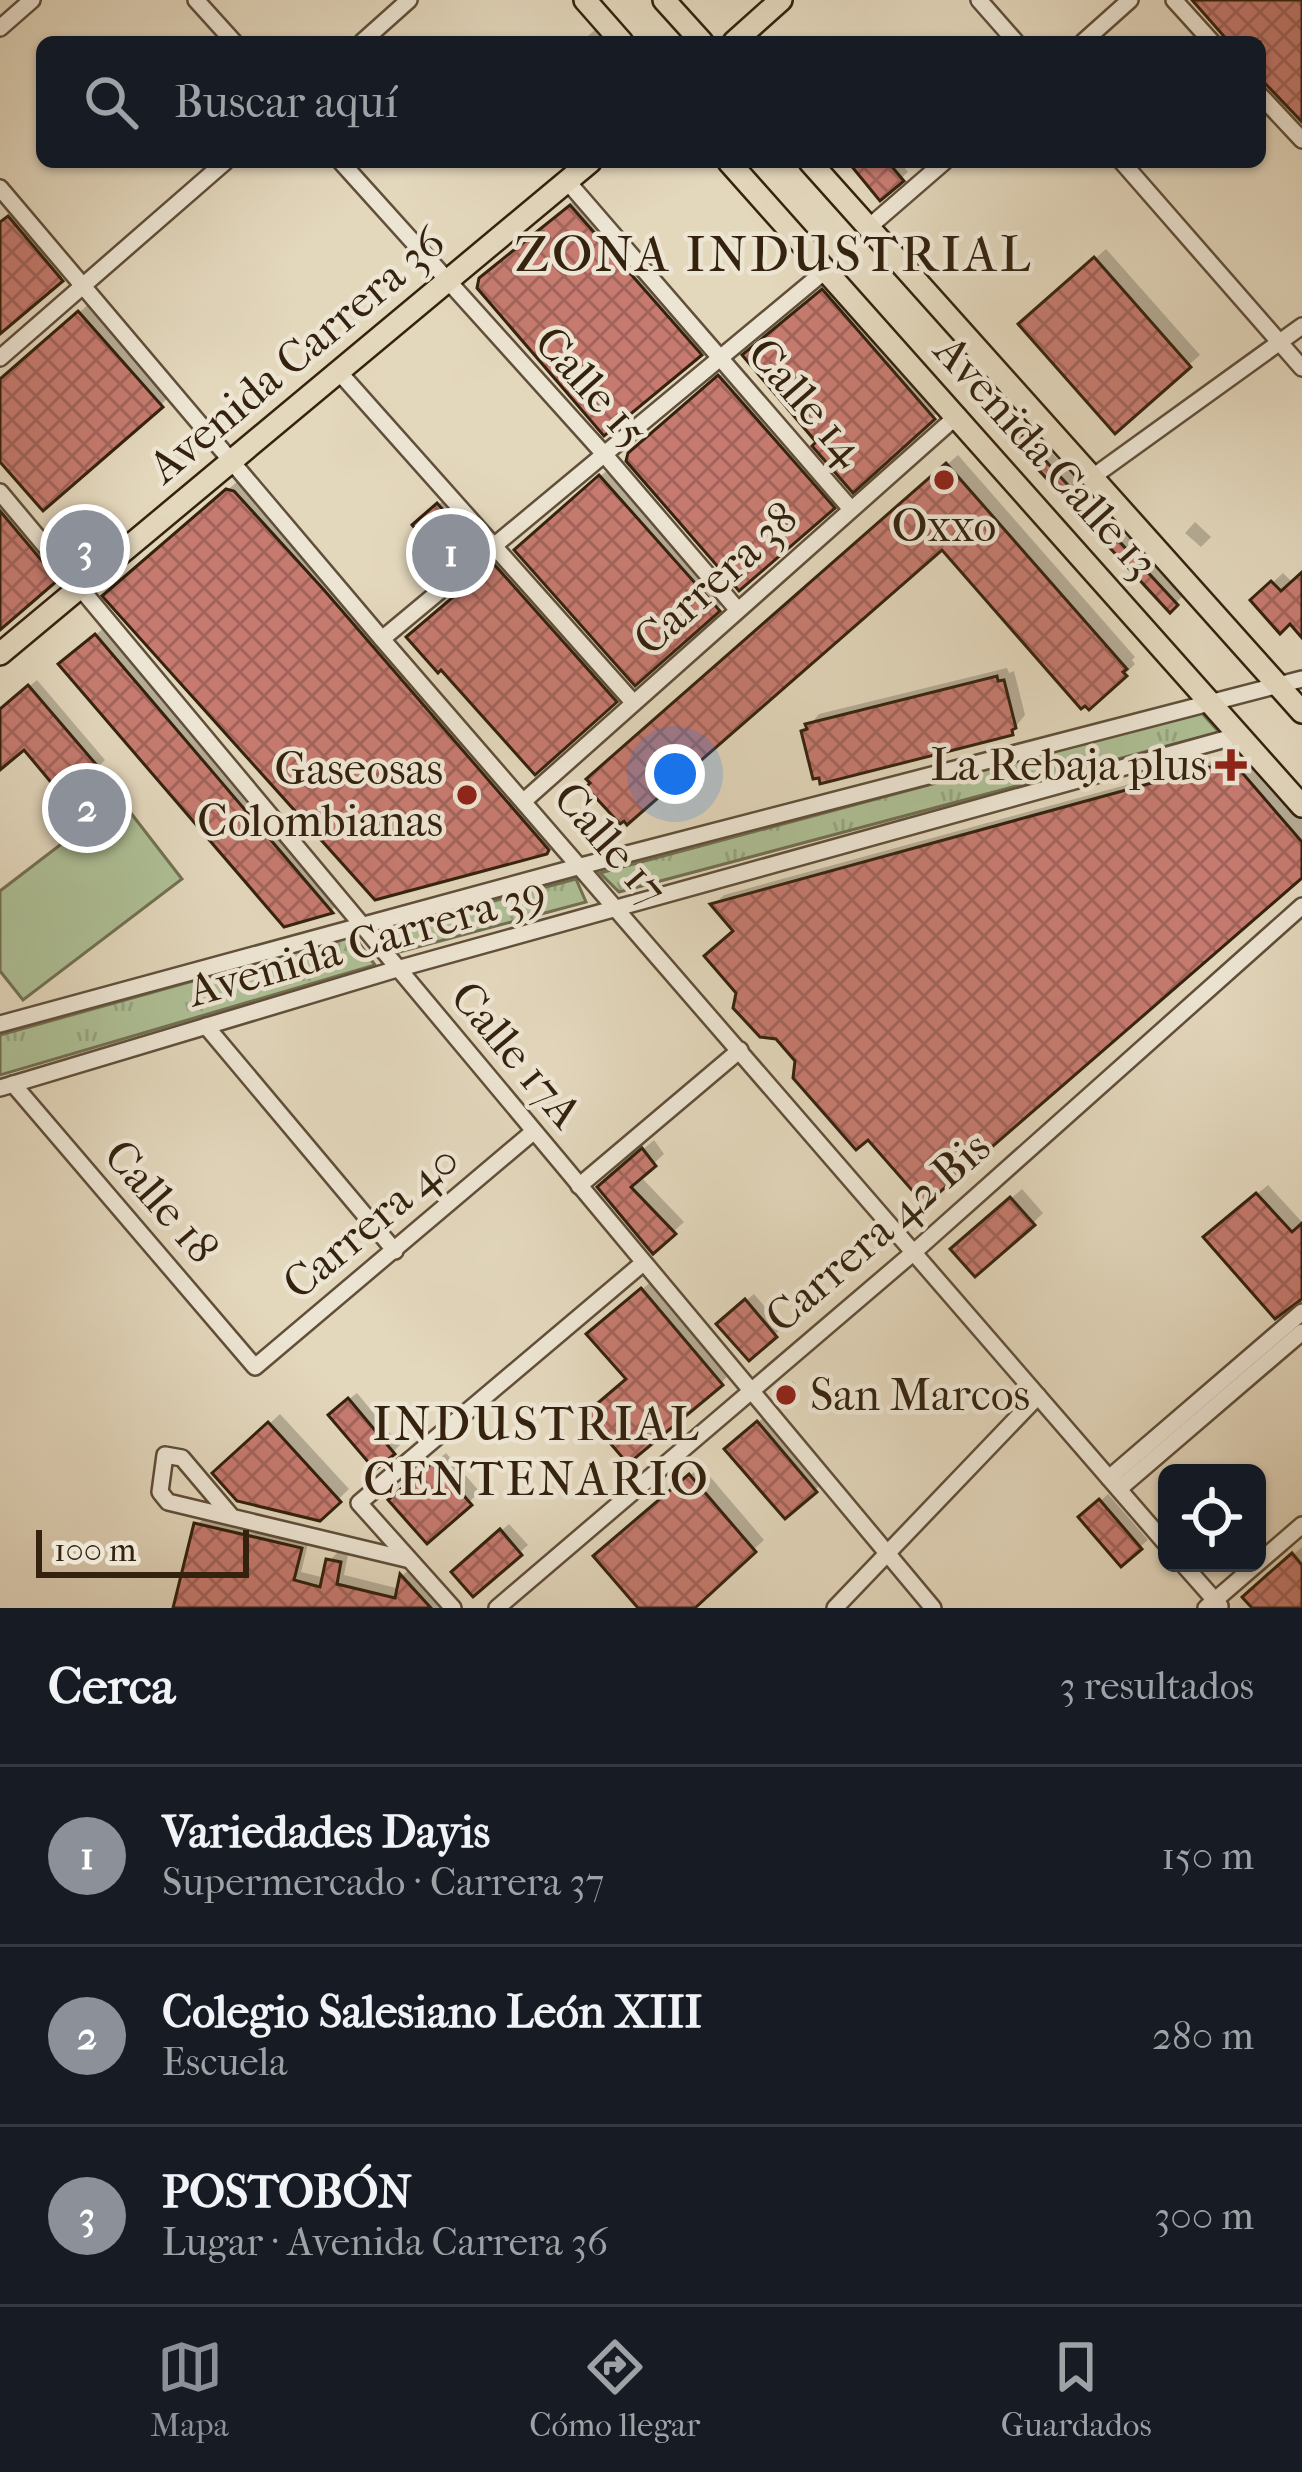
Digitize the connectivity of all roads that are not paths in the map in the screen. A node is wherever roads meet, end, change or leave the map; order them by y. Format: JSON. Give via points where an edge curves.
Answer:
{"nodes":[{"id":1,"x":196,"y":0,"type":"edge"},
{"id":2,"x":410,"y":0,"type":"edge"},
{"id":3,"x":585,"y":0,"type":"edge"},
{"id":4,"x":664,"y":0,"type":"edge"},
{"id":5,"x":781,"y":0,"type":"edge"},
{"id":6,"x":979,"y":0,"type":"edge"},
{"id":7,"x":1130,"y":0,"type":"edge"},
{"id":8,"x":1174,"y":0,"type":"edge"},
{"id":9,"x":22,"y":3,"type":"edge"},
{"id":10,"x":0,"y":28,"type":"edge"},
{"id":11,"x":229,"y":36,"type":"edge"},
{"id":12,"x":369,"y":36,"type":"edge"},
{"id":13,"x":617,"y":36,"type":"edge"},
{"id":14,"x":697,"y":36,"type":"edge"},
{"id":15,"x":741,"y":36,"type":"edge"},
{"id":16,"x":1011,"y":36,"type":"edge"},
{"id":17,"x":1090,"y":36,"type":"edge"},
{"id":18,"x":1207,"y":36,"type":"edge"},
{"id":19,"x":1266,"y":101,"type":"edge"},
{"id":20,"x":1302,"y":140,"type":"edge"},
{"id":21,"x":218,"y":168,"type":"edge"},
{"id":22,"x":346,"y":168,"type":"edge"},
{"id":23,"x":583,"y":168,"type":"edge"},
{"id":24,"x":734,"y":168,"type":"edge"},
{"id":25,"x":815,"y":168,"type":"edge"},
{"id":26,"x":937,"y":168,"type":"edge"},
{"id":27,"x":1127,"y":168,"type":"edge"},
{"id":28,"x":567,"y":181,"type":"junction"},
{"id":29,"x":0,"y":188,"type":"edge"},
{"id":30,"x":869,"y":227,"type":"junction"},
{"id":31,"x":826,"y":270,"type":"junction"},
{"id":32,"x":446,"y":282,"type":"junction"},
{"id":33,"x":84,"y":285,"type":"junction"},
{"id":34,"x":1302,"y":326,"type":"edge"},
{"id":35,"x":1280,"y":342,"type":"junction"},
{"id":36,"x":0,"y":358,"type":"edge"},
{"id":37,"x":720,"y":358,"type":"junction"},
{"id":38,"x":1302,"y":368,"type":"edge"},
{"id":39,"x":339,"y":372,"type":"junction"},
{"id":40,"x":958,"y":416,"type":"junction"},
{"id":41,"x":604,"y":454,"type":"junction"},
{"id":42,"x":232,"y":461,"type":"junction"},
{"id":43,"x":1094,"y":476,"type":"junction"},
{"id":44,"x":0,"y":492,"type":"edge"},
{"id":45,"x":850,"y":508,"type":"junction"},
{"id":46,"x":492,"y":548,"type":"junction"},
{"id":47,"x":79,"y":587,"type":"junction"},
{"id":48,"x":737,"y":609,"type":"junction"},
{"id":49,"x":382,"y":639,"type":"junction"},
{"id":50,"x":0,"y":654,"type":"edge"},
{"id":51,"x":1302,"y":679,"type":"edge"},
{"id":52,"x":1278,"y":685,"type":"junction"},
{"id":53,"x":632,"y":701,"type":"junction"},
{"id":54,"x":1211,"y":701,"type":"junction"},
{"id":55,"x":1302,"y":712,"type":"edge"},
{"id":56,"x":1240,"y":735,"type":"junction"},
{"id":57,"x":525,"y":800,"type":"junction"},
{"id":58,"x":1302,"y":806,"type":"edge"},
{"id":59,"x":581,"y":866,"type":"junction"},
{"id":60,"x":1302,"y":906,"type":"edge"},
{"id":61,"x":616,"y":907,"type":"junction"},
{"id":62,"x":360,"y":925,"type":"junction"},
{"id":63,"x":397,"y":969,"type":"junction"},
{"id":64,"x":0,"y":1024,"type":"edge"},
{"id":65,"x":206,"y":1026,"type":"junction"},
{"id":66,"x":740,"y":1050,"type":"junction"},
{"id":67,"x":6,"y":1086,"type":"edge"},
{"id":68,"x":533,"y":1132,"type":"junction"},
{"id":69,"x":579,"y":1186,"type":"junction"},
{"id":70,"x":395,"y":1251,"type":"junction"},
{"id":71,"x":914,"y":1252,"type":"junction"},
{"id":72,"x":644,"y":1263,"type":"junction"},
{"id":73,"x":1302,"y":1312,"type":"edge"},
{"id":74,"x":1294,"y":1332,"type":"edge"},
{"id":75,"x":255,"y":1367,"type":"joint"},
{"id":76,"x":750,"y":1390,"type":"junction"},
{"id":77,"x":1038,"y":1396,"type":"junction"},
{"id":78,"x":1114,"y":1484,"type":"junction"},
{"id":79,"x":232,"y":1517,"type":"junction"},
{"id":80,"x":1302,"y":1525,"type":"edge"},
{"id":81,"x":1158,"y":1535,"type":"edge"},
{"id":82,"x":887,"y":1554,"type":"junction"},
{"id":83,"x":408,"y":1559,"type":"junction"},
{"id":84,"x":1189,"y":1572,"type":"edge"},
{"id":85,"x":1214,"y":1606,"type":"edge"},
{"id":86,"x":453,"y":1608,"type":"edge"},
{"id":87,"x":496,"y":1608,"type":"edge"},
{"id":88,"x":835,"y":1608,"type":"edge"},
{"id":89,"x":933,"y":1608,"type":"edge"}],
"edges":[{"from":1,"to":11,"type":"street"},
{"from":2,"to":12,"type":"street"},
{"from":3,"to":13,"type":"main road"},
{"from":4,"to":14,"type":"main road"},
{"from":5,"to":15,"type":"main road"},
{"from":6,"to":16,"type":"street"},
{"from":7,"to":17,"type":"street"},
{"from":8,"to":18,"type":"street"},
{"from":9,"to":10,"type":"street"},
{"from":19,"to":20,"type":"street"},
{"from":21,"to":33,"type":"street"},
{"from":22,"to":32,"type":"street","name":"Calle 15"},
{"from":23,"to":28,"type":"main road","name":"Avenida Carrera 36"},
{"from":24,"to":31,"type":"main road","name":"Avenida Calle 13"},
{"from":25,"to":30,"type":"main road","name":"Avenida Calle 13"},
{"from":26,"to":30,"type":"street"},
{"from":27,"to":35,"type":"street"},
{"from":28,"to":32,"type":"main road","name":"Avenida Carrera 36"},
{"from":28,"to":37,"type":"street","name":"Calle 14"},
{"from":29,"to":33,"type":"street","name":"Calle 17"},
{"from":30,"to":43,"type":"main road","name":"Avenida Calle 13"},
{"from":31,"to":37,"type":"street"},
{"from":31,"to":40,"type":"main road","name":"Avenida Calle 13"},
{"from":32,"to":39,"type":"main road","name":"Avenida Carrera 36"},
{"from":32,"to":41,"type":"street","name":"Calle 15"},
{"from":33,"to":36,"type":"street"},
{"from":33,"to":42,"type":"street","name":"Calle 17"},
{"from":34,"to":35,"type":"street"},
{"from":35,"to":38,"type":"street"},
{"from":35,"to":43,"type":"street"},
{"from":37,"to":41,"type":"street"},
{"from":37,"to":45,"type":"street","name":"Calle 14"},
{"from":39,"to":42,"type":"main road","name":"Avenida Carrera 36"},
{"from":39,"to":46,"type":"street"},
{"from":40,"to":45,"type":"street","name":"Carrera 38"},
{"from":40,"to":54,"type":"main road","name":"Avenida Calle 13"},
{"from":41,"to":46,"type":"street"},
{"from":41,"to":48,"type":"street","name":"Calle 15"},
{"from":42,"to":47,"type":"main road","name":"Avenida Carrera 36"},
{"from":42,"to":49,"type":"street","name":"Calle 17"},
{"from":43,"to":52,"type":"main road","name":"Avenida Calle 13"},
{"from":44,"to":47,"type":"street","name":"Calle 17A"},
{"from":45,"to":48,"type":"street","name":"Carrera 38"},
{"from":46,"to":49,"type":"street"},
{"from":46,"to":53,"type":"street"},
{"from":47,"to":50,"type":"main road","name":"Avenida Carrera 36"},
{"from":47,"to":62,"type":"street","name":"Calle 17A"},
{"from":48,"to":53,"type":"street","name":"Carrera 38"},
{"from":49,"to":57,"type":"street","name":"Calle 17"},
{"from":51,"to":52,"type":"street","name":"Avenida Carrera 39"},
{"from":52,"to":54,"type":"street","name":"Avenida Carrera 39"},
{"from":52,"to":55,"type":"main road","name":"Avenida Calle 13"},
{"from":53,"to":57,"type":"street","name":"Carrera 38"},
{"from":54,"to":56,"type":"main road","name":"Avenida Calle 13"},
{"from":54,"to":59,"type":"street","name":"Avenida Carrera 39"},
{"from":56,"to":58,"type":"main road","name":"Avenida Calle 13"},
{"from":56,"to":61,"type":"street","name":"Avenida Carrera 39"},
{"from":57,"to":59,"type":"street","name":"Calle 17"},
{"from":59,"to":61,"type":"street","name":"Calle 17"},
{"from":59,"to":62,"type":"street","name":"Avenida Carrera 39"},
{"from":60,"to":71,"type":"street","name":"Carrera 42 Bis"},
{"from":61,"to":63,"type":"street","name":"Avenida Carrera 39"},
{"from":61,"to":66,"type":"street","name":"Calle 17"},
{"from":62,"to":63,"type":"street","name":"Calle 17A"},
{"from":62,"to":64,"type":"street","name":"Avenida Carrera 39"},
{"from":63,"to":65,"type":"street","name":"Avenida Carrera 39"},
{"from":63,"to":68,"type":"street","name":"Calle 17A"},
{"from":65,"to":67,"type":"street","name":"Avenida Carrera 39"},
{"from":65,"to":70,"type":"street"},
{"from":66,"to":69,"type":"street"},
{"from":66,"to":71,"type":"street","name":"Calle 17"},
{"from":67,"to":75,"type":"street","name":"Calle 18"},
{"from":68,"to":69,"type":"street","name":"Calle 17A"},
{"from":68,"to":70,"type":"street","name":"Carrera 40"},
{"from":69,"to":72,"type":"street","name":"Calle 17A"},
{"from":70,"to":75,"type":"street","name":"Carrera 40"},
{"from":71,"to":76,"type":"street","name":"Carrera 42 Bis"},
{"from":71,"to":77,"type":"street","name":"Calle 17"},
{"from":72,"to":76,"type":"street","name":"Calle 17A"},
{"from":72,"to":83,"type":"street","via":[[359,1504]]},
{"from":73,"to":74,"type":"street"},
{"from":74,"to":78,"type":"street"},
{"from":76,"to":82,"type":"street","name":"Calle 17A"},
{"from":76,"to":87,"type":"street","name":"Carrera 42 Bis"},
{"from":77,"to":78,"type":"street","name":"Calle 17"},
{"from":77,"to":82,"type":"street"},
{"from":78,"to":81,"type":"street","name":"Calle 17"},
{"from":79,"to":79,"type":"street","via":[[162,1498],[165,1454],[182,1458]]},
{"from":79,"to":83,"type":"street"},
{"from":80,"to":85,"type":"street"},
{"from":82,"to":88,"type":"street"},
{"from":82,"to":89,"type":"street","name":"Calle 17A"},
{"from":83,"to":86,"type":"street"},
{"from":84,"to":85,"type":"street"}]}
